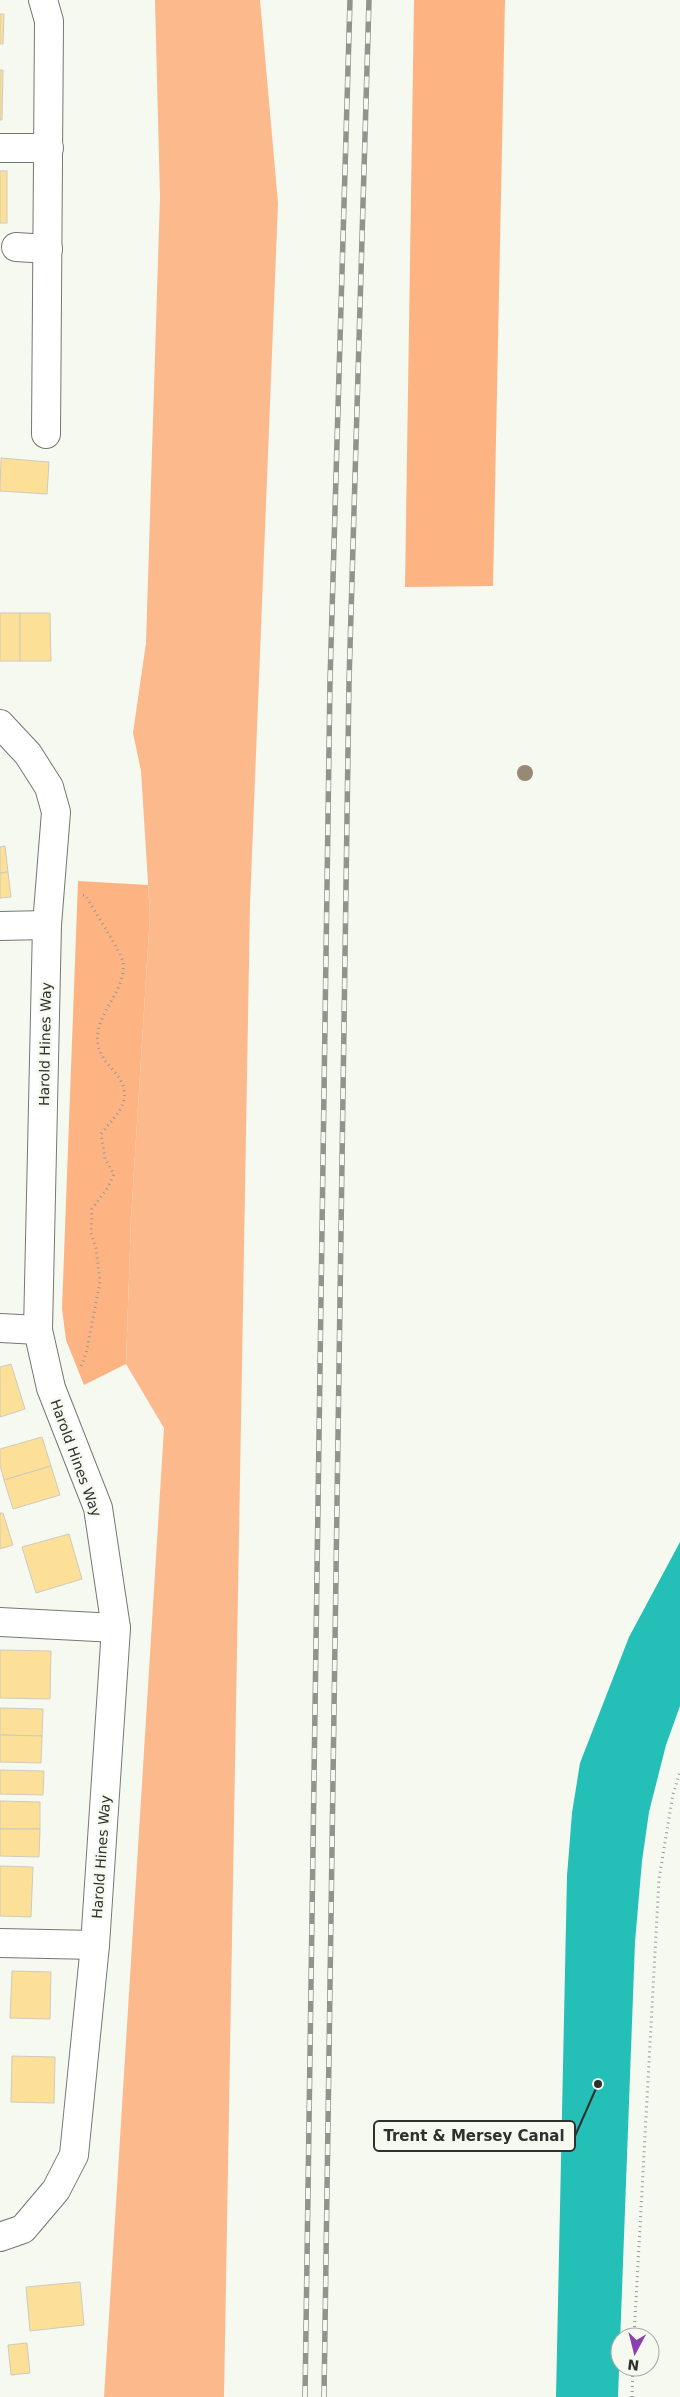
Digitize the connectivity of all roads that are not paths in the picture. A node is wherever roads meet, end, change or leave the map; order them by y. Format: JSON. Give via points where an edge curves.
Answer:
{"nodes":[{"id":1,"x":43,"y":0,"type":"edge"},
{"id":2,"x":0,"y":148,"type":"edge"},
{"id":3,"x":48,"y":148,"type":"junction"},
{"id":4,"x":16,"y":247,"type":"dead end"},
{"id":5,"x":48,"y":249,"type":"junction"},
{"id":6,"x":46,"y":434,"type":"dead end"},
{"id":7,"x":0,"y":724,"type":"edge"},
{"id":8,"x":48,"y":924,"type":"junction"},
{"id":9,"x":0,"y":926,"type":"edge"},
{"id":10,"x":0,"y":1328,"type":"edge"},
{"id":11,"x":38,"y":1330,"type":"junction"},
{"id":12,"x":0,"y":1622,"type":"edge"},
{"id":13,"x":116,"y":1628,"type":"junction"},
{"id":14,"x":0,"y":1943,"type":"edge"},
{"id":15,"x":95,"y":1945,"type":"junction"},
{"id":16,"x":0,"y":2236,"type":"edge"}],
"edges":[{"from":1,"to":3,"type":"street","via":[[49,21]]},
{"from":2,"to":3,"type":"street"},
{"from":3,"to":5,"type":"street"},
{"from":4,"to":5,"type":"street"},
{"from":5,"to":6,"type":"street"},
{"from":7,"to":8,"type":"street","name":"Harold Hines Way","via":[[28,754],[49,787],[56,812]]},
{"from":8,"to":9,"type":"street"},
{"from":8,"to":11,"type":"street","name":"Harold Hines Way"},
{"from":10,"to":11,"type":"street"},
{"from":11,"to":13,"type":"street","name":"Harold Hines Way","via":[[51,1388],[98,1508]]},
{"from":12,"to":13,"type":"street"},
{"from":13,"to":15,"type":"street","name":"Harold Hines Way"},
{"from":14,"to":15,"type":"street"},
{"from":15,"to":16,"type":"street","name":"Harold Hines Way","via":[[74,2155],[56,2190],[23,2229]]}]}
